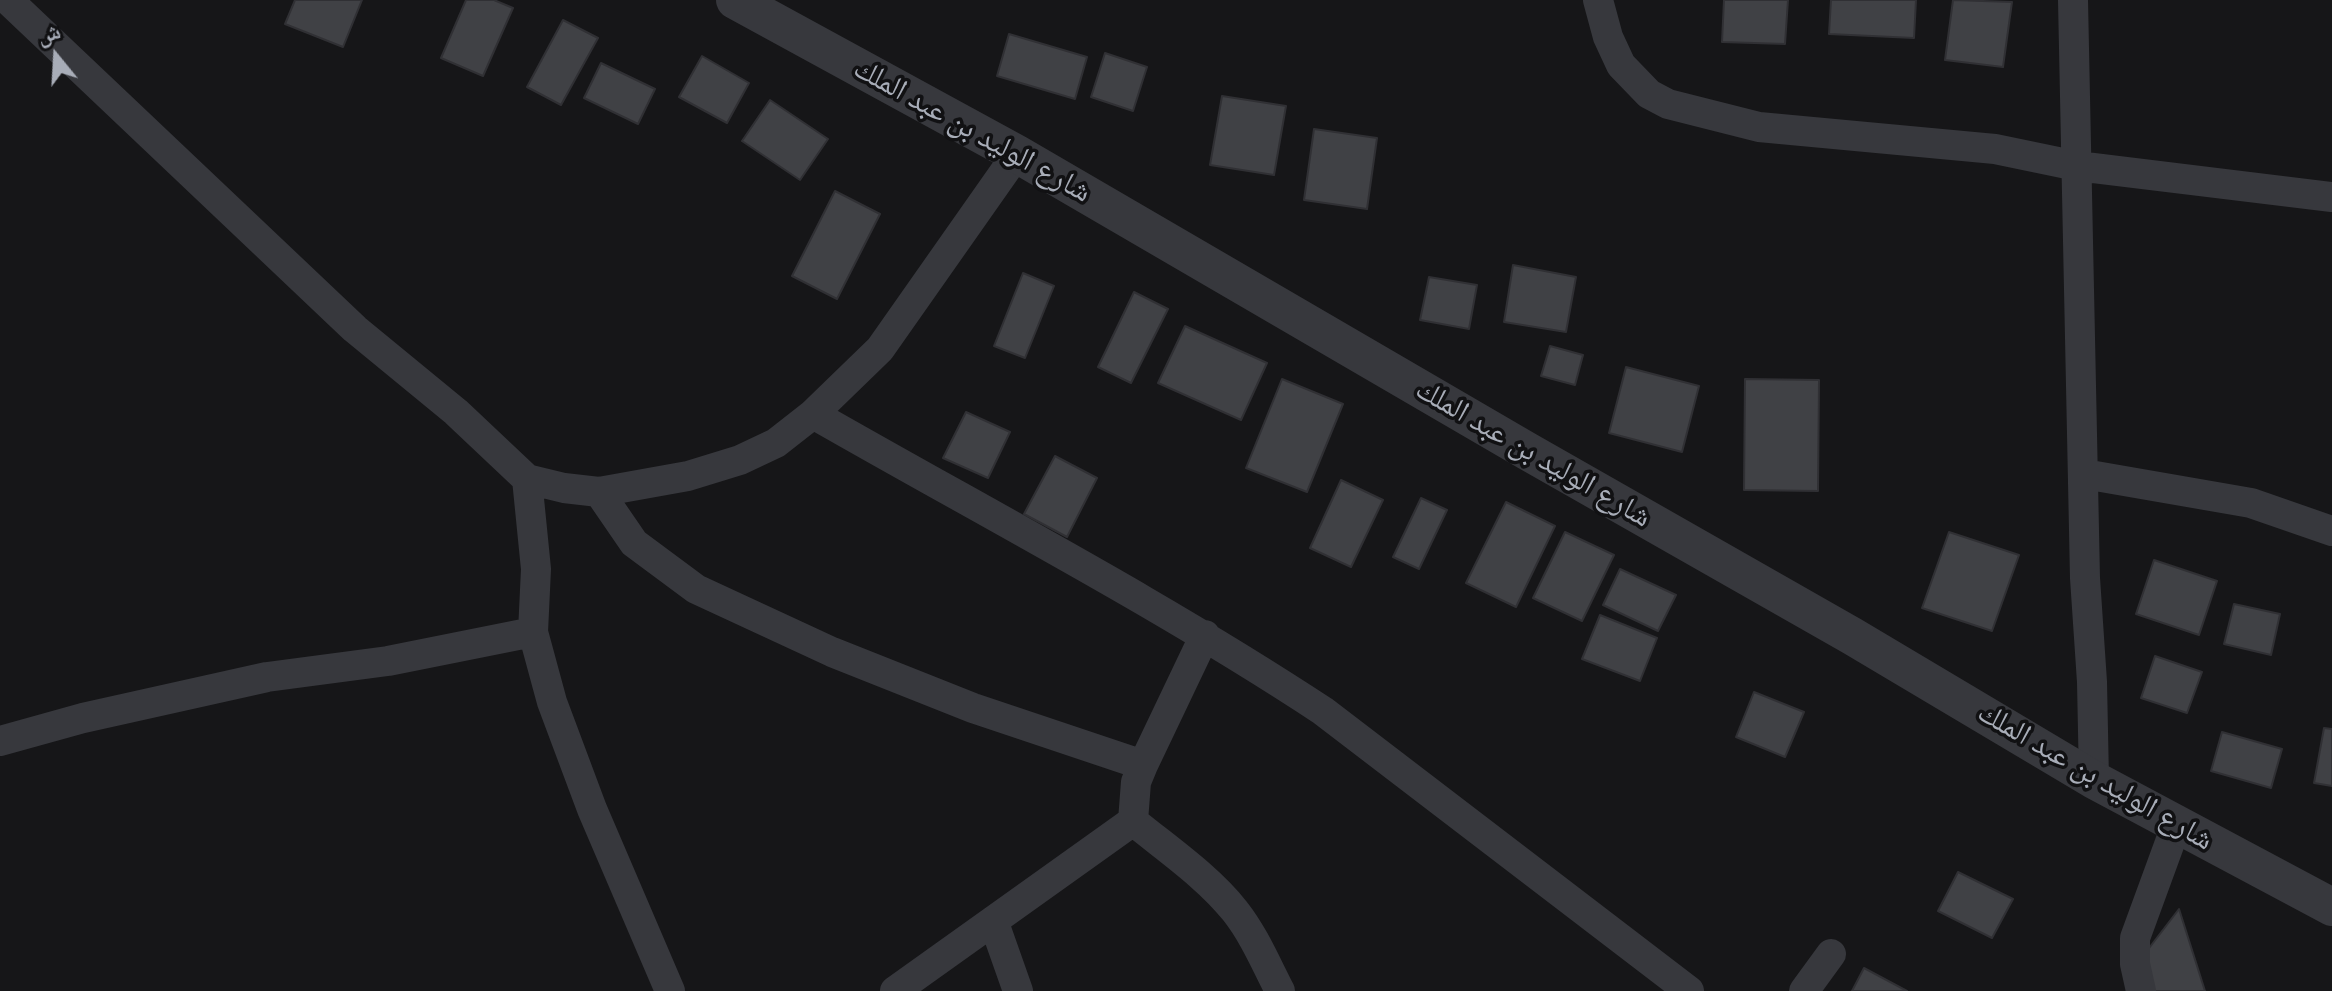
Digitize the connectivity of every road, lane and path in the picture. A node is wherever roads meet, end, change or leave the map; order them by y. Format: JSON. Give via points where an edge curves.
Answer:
{"nodes":[{"id":1,"x":8,"y":0,"type":"edge"},
{"id":2,"x":736,"y":0,"type":"edge"},
{"id":3,"x":1598,"y":0,"type":"edge"},
{"id":4,"x":2073,"y":0,"type":"edge"},
{"id":5,"x":1017,"y":154,"type":"junction"},
{"id":6,"x":2077,"y":166,"type":"junction"},
{"id":7,"x":2332,"y":197,"type":"edge"},
{"id":8,"x":813,"y":414,"type":"junction"},
{"id":9,"x":2084,"y":474,"type":"junction"},
{"id":10,"x":527,"y":479,"type":"junction"},
{"id":11,"x":599,"y":492,"type":"junction"},
{"id":12,"x":2332,"y":531,"type":"edge"},
{"id":13,"x":533,"y":632,"type":"junction"},
{"id":14,"x":1205,"y":635,"type":"junction"},
{"id":15,"x":0,"y":741,"type":"edge"},
{"id":16,"x":1143,"y":765,"type":"junction"},
{"id":17,"x":2094,"y":780,"type":"junction"},
{"id":18,"x":1133,"y":821,"type":"junction"},
{"id":19,"x":2176,"y":826,"type":"junction"},
{"id":20,"x":2332,"y":907,"type":"edge"},
{"id":21,"x":994,"y":923,"type":"junction"},
{"id":22,"x":1831,"y":954,"type":"dead end"},
{"id":23,"x":670,"y":991,"type":"edge"},
{"id":24,"x":895,"y":991,"type":"edge"},
{"id":25,"x":1018,"y":991,"type":"edge"},
{"id":26,"x":1280,"y":991,"type":"edge"},
{"id":27,"x":1689,"y":991,"type":"edge"},
{"id":28,"x":1804,"y":991,"type":"edge"},
{"id":29,"x":2141,"y":991,"type":"edge"}],
"edges":[{"from":1,"to":10,"type":"street","via":[[333,309]]},
{"from":2,"to":5,"type":"street","name":"شارع الوليد بن عبد الملك"},
{"from":3,"to":6,"type":"street","via":[[1621,65],[1649,94],[1668,104],[1759,127],[1995,149]]},
{"from":4,"to":6,"type":"street"},
{"from":5,"to":8,"type":"street","via":[[880,349]]},
{"from":5,"to":17,"type":"street","name":"شارع الوليد بن عبد الملك"},
{"from":6,"to":7,"type":"street"},
{"from":6,"to":9,"type":"street"},
{"from":8,"to":11,"type":"street","via":[[776,443],[740,460],[688,476]]},
{"from":8,"to":14,"type":"street"},
{"from":9,"to":12,"type":"street","via":[[2251,503]]},
{"from":9,"to":17,"type":"street"},
{"from":10,"to":11,"type":"street"},
{"from":10,"to":13,"type":"street","via":[[536,569]]},
{"from":11,"to":16,"type":"street","via":[[634,543],[696,589],[832,652],[973,708]]},
{"from":13,"to":15,"type":"street","via":[[388,661],[267,677]]},
{"from":13,"to":23,"type":"street","via":[[552,702],[592,809]]},
{"from":14,"to":16,"type":"street"},
{"from":14,"to":27,"type":"street","via":[[1323,711]]},
{"from":16,"to":18,"type":"street"},
{"from":17,"to":19,"type":"street","name":"شارع الوليد بن عبد الملك"},
{"from":18,"to":21,"type":"street"},
{"from":18,"to":26,"type":"street","via":[[1234,910]]},
{"from":19,"to":20,"type":"street","name":"شارع الوليد بن عبد الملك"},
{"from":19,"to":29,"type":"street","via":[[2135,938]]},
{"from":21,"to":24,"type":"street"},
{"from":21,"to":25,"type":"street"},
{"from":22,"to":28,"type":"street"}]}
